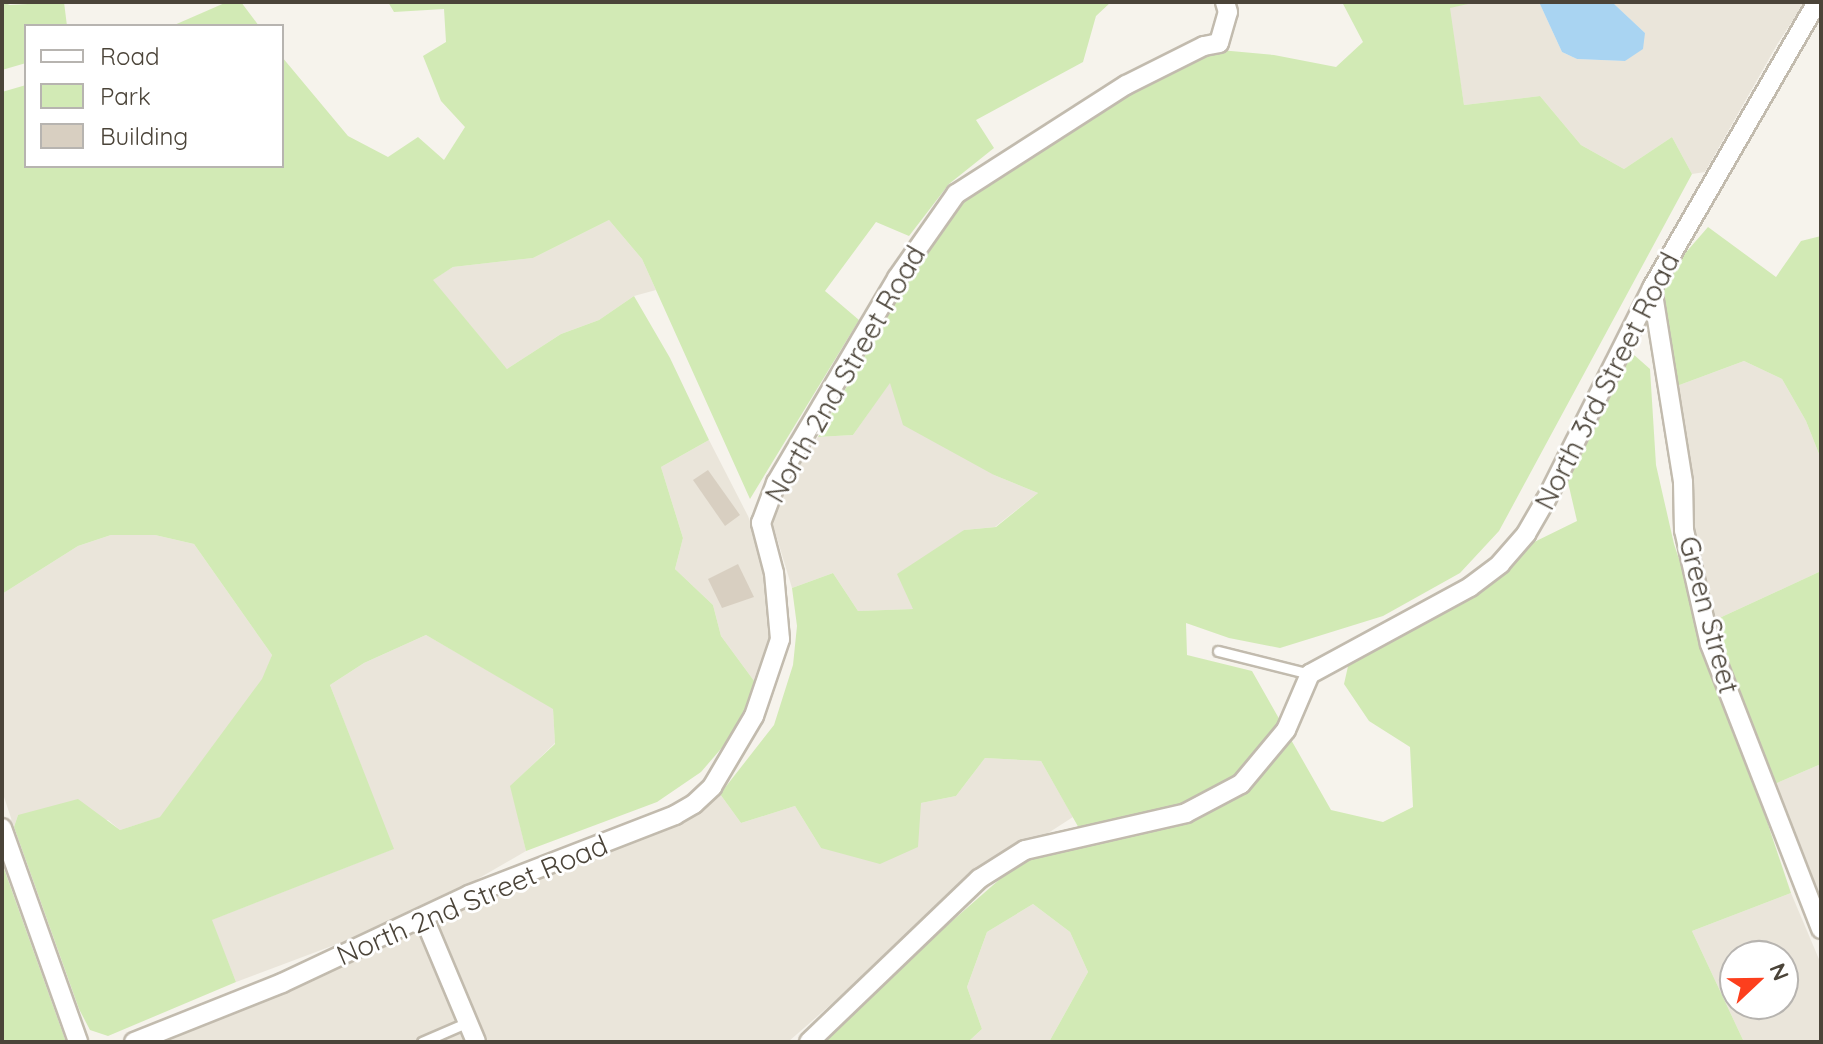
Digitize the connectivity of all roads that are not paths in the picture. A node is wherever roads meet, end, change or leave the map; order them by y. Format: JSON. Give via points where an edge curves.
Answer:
{"nodes":[{"id":1,"x":1225,"y":2,"type":"edge"},
{"id":2,"x":1817,"y":2,"type":"edge"},
{"id":3,"x":1652,"y":288,"type":"junction"},
{"id":4,"x":1218,"y":651,"type":"dead end"},
{"id":5,"x":1310,"y":674,"type":"junction"},
{"id":6,"x":2,"y":828,"type":"edge"},
{"id":7,"x":424,"y":918,"type":"junction"},
{"id":8,"x":1821,"y":929,"type":"edge"},
{"id":9,"x":468,"y":1022,"type":"junction"},
{"id":10,"x":78,"y":1042,"type":"edge"},
{"id":11,"x":134,"y":1042,"type":"edge"},
{"id":12,"x":422,"y":1042,"type":"edge"},
{"id":13,"x":476,"y":1042,"type":"edge"},
{"id":14,"x":809,"y":1042,"type":"edge"}],
"edges":[{"from":1,"to":7,"type":"street","name":"North 2nd Street Road","via":[[1228,12],[1219,43],[1126,85],[956,194],[897,278],[776,483],[761,523],[774,573],[780,639],[754,716],[712,787],[675,815],[469,895]]},
{"from":2,"to":3,"type":"street","name":"North 3rd Street Road"},
{"from":3,"to":5,"type":"street","name":"North 3rd Street Road","via":[[1546,500],[1500,564],[1470,587]]},
{"from":3,"to":8,"type":"street","name":"Green Street","via":[[1683,482],[1684,530],[1710,644]]},
{"from":4,"to":5,"type":"lane"},
{"from":5,"to":14,"type":"street","via":[[1286,730],[1241,784],[1186,813],[1025,850],[979,879]]},
{"from":6,"to":10,"type":"street"},
{"from":7,"to":9,"type":"street"},
{"from":7,"to":11,"type":"street","name":"North 2nd Street Road"},
{"from":9,"to":12,"type":"lane"},
{"from":9,"to":13,"type":"street"}]}
